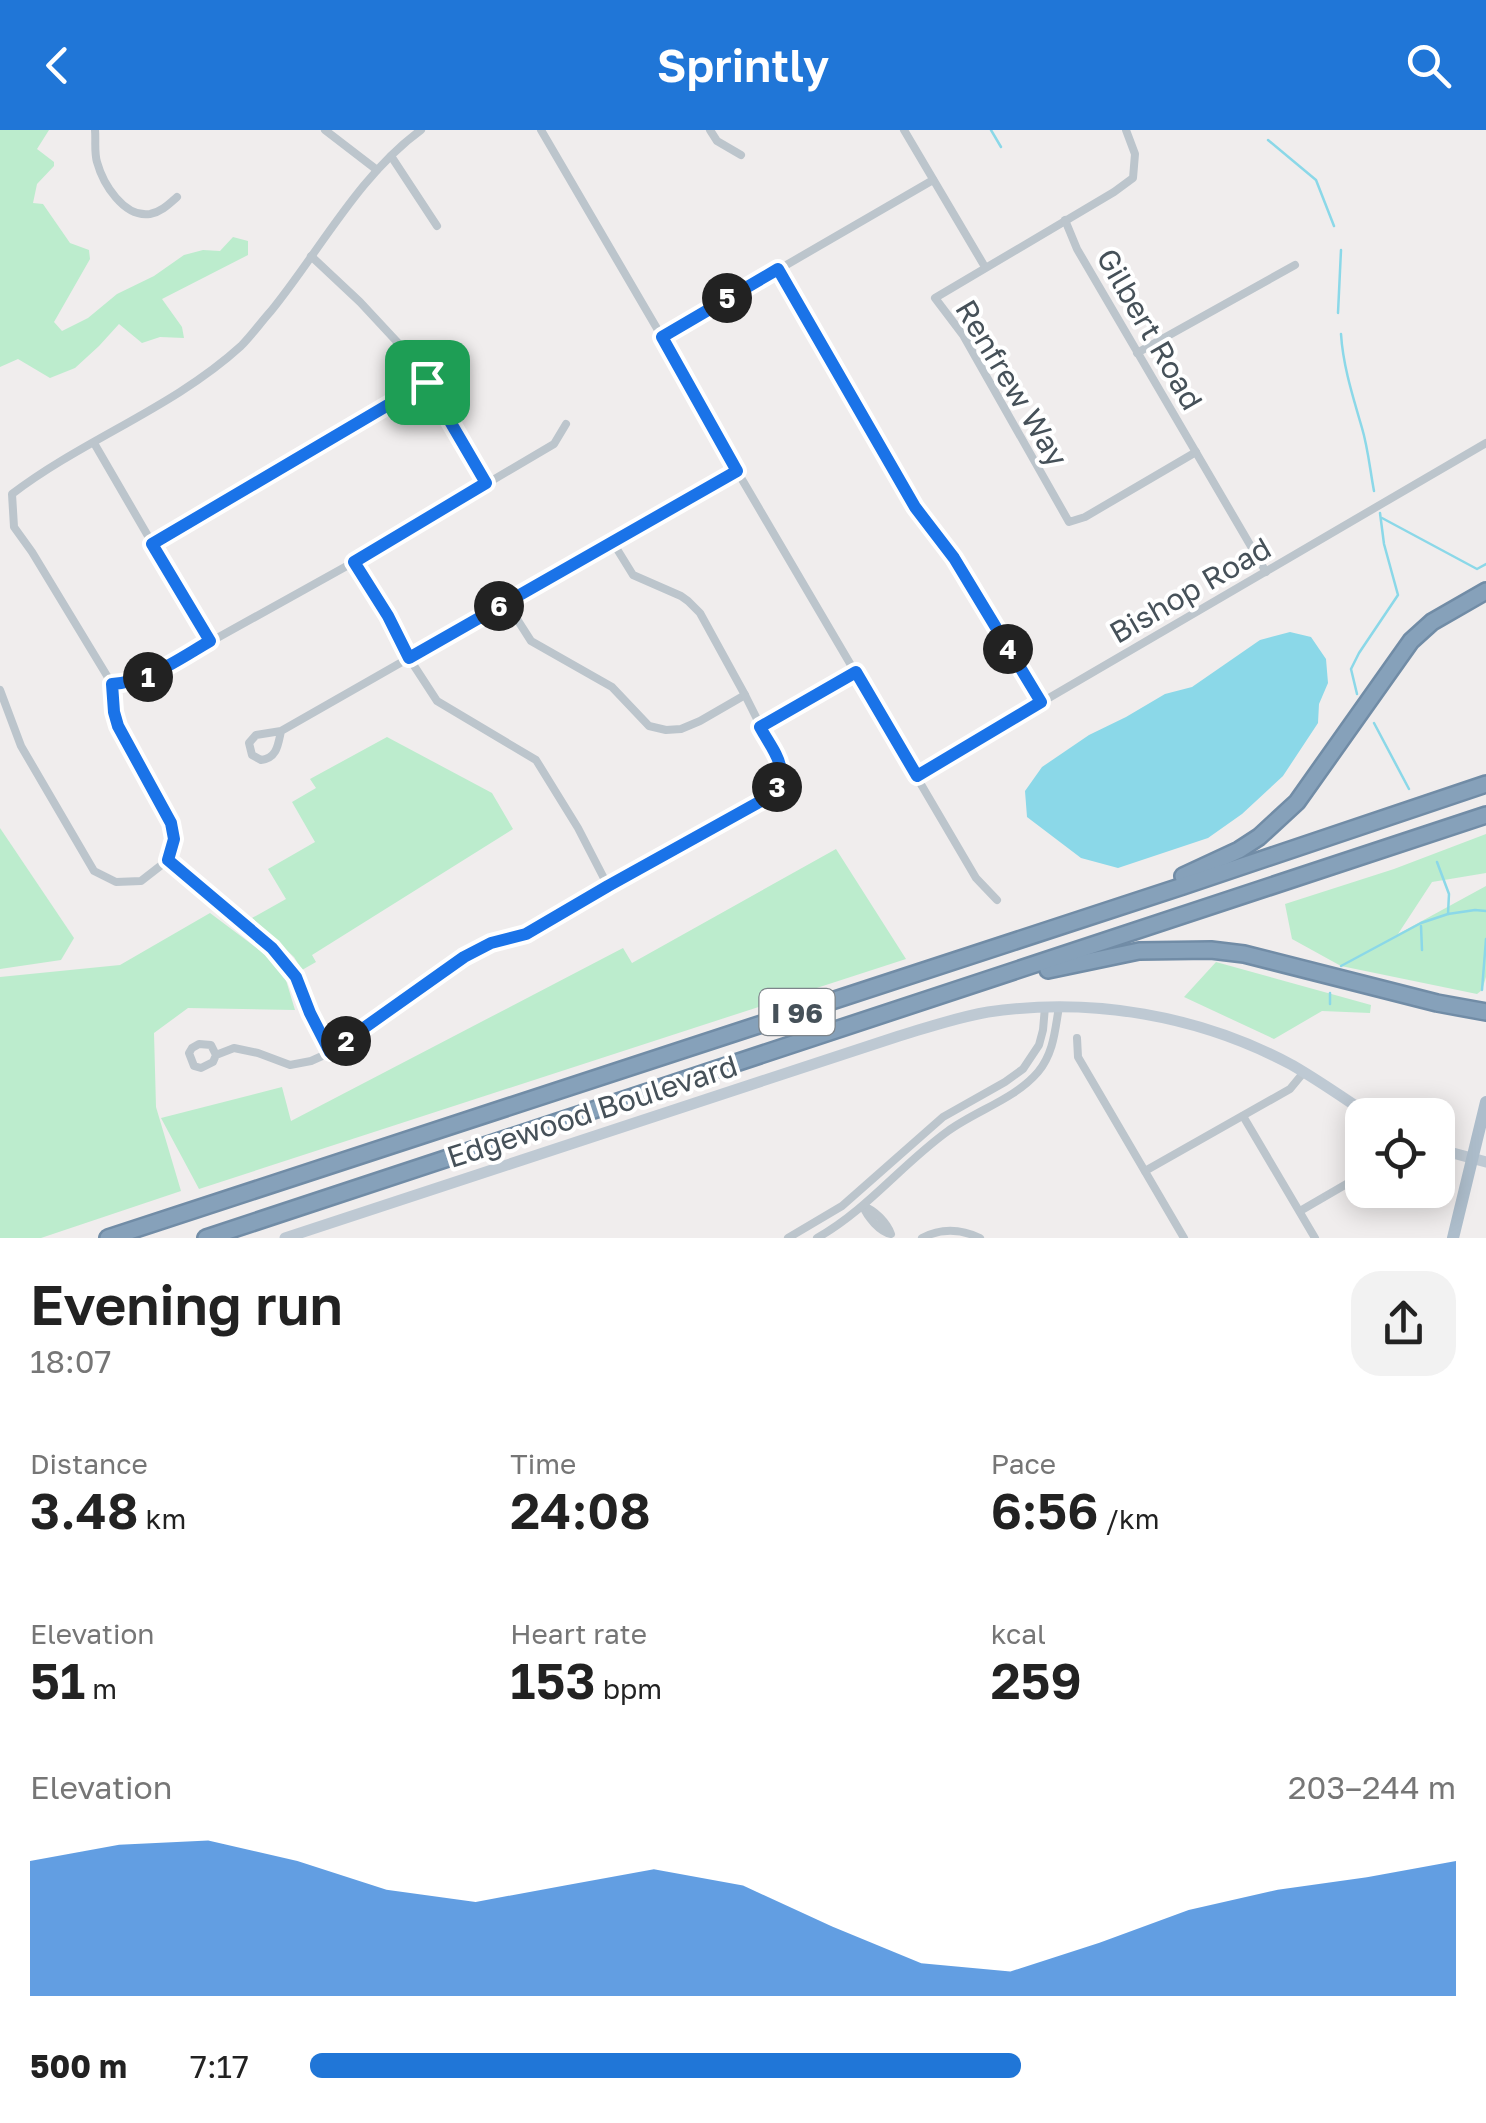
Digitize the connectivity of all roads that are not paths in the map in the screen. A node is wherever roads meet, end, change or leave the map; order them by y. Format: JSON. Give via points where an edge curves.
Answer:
{"nodes":[{"id":1,"x":95,"y":130,"type":"edge"},
{"id":2,"x":325,"y":130,"type":"edge"},
{"id":3,"x":421,"y":130,"type":"edge"},
{"id":4,"x":541,"y":130,"type":"edge"},
{"id":5,"x":710,"y":130,"type":"edge"},
{"id":6,"x":904,"y":130,"type":"edge"},
{"id":7,"x":1126,"y":130,"type":"edge"},
{"id":8,"x":740,"y":155,"type":"dead end"},
{"id":9,"x":390,"y":156,"type":"junction"},
{"id":10,"x":377,"y":170,"type":"junction"},
{"id":11,"x":934,"y":180,"type":"junction"},
{"id":12,"x":177,"y":197,"type":"dead end"},
{"id":13,"x":1064,"y":220,"type":"junction"},
{"id":14,"x":437,"y":226,"type":"dead end"},
{"id":15,"x":312,"y":256,"type":"junction"},
{"id":16,"x":1296,"y":265,"type":"dead end"},
{"id":17,"x":985,"y":267,"type":"junction"},
{"id":18,"x":778,"y":269,"type":"junction"},
{"id":19,"x":662,"y":337,"type":"junction"},
{"id":20,"x":1136,"y":354,"type":"junction"},
{"id":21,"x":427,"y":382,"type":"junction"},
{"id":22,"x":566,"y":424,"type":"dead end"},
{"id":23,"x":94,"y":443,"type":"junction"},
{"id":24,"x":1486,"y":444,"type":"edge"},
{"id":25,"x":1196,"y":452,"type":"junction"},
{"id":26,"x":737,"y":471,"type":"junction"},
{"id":27,"x":486,"y":483,"type":"junction"},
{"id":28,"x":612,"y":541,"type":"junction"},
{"id":29,"x":152,"y":544,"type":"junction"},
{"id":30,"x":354,"y":562,"type":"junction"},
{"id":31,"x":1266,"y":572,"type":"junction"},
{"id":32,"x":1486,"y":591,"type":"edge"},
{"id":33,"x":506,"y":602,"type":"junction"},
{"id":34,"x":210,"y":641,"type":"junction"},
{"id":35,"x":409,"y":658,"type":"junction"},
{"id":36,"x":856,"y":672,"type":"junction"},
{"id":37,"x":112,"y":684,"type":"junction"},
{"id":38,"x":0,"y":690,"type":"edge"},
{"id":39,"x":746,"y":696,"type":"junction"},
{"id":40,"x":1041,"y":702,"type":"junction"},
{"id":41,"x":760,"y":727,"type":"junction"},
{"id":42,"x":281,"y":732,"type":"junction"},
{"id":43,"x":917,"y":776,"type":"junction"},
{"id":44,"x":1486,"y":784,"type":"edge"},
{"id":45,"x":1486,"y":815,"type":"edge"},
{"id":46,"x":168,"y":860,"type":"junction"},
{"id":47,"x":608,"y":886,"type":"junction"},
{"id":48,"x":997,"y":900,"type":"dead end"},
{"id":49,"x":1073,"y":922,"type":"junction"},
{"id":50,"x":1045,"y":1007,"type":"junction"},
{"id":51,"x":1059,"y":1007,"type":"junction"},
{"id":52,"x":1486,"y":1012,"type":"edge"},
{"id":53,"x":823,"y":1034,"type":"junction"},
{"id":54,"x":1077,"y":1038,"type":"dead end"},
{"id":55,"x":330,"y":1052,"type":"junction"},
{"id":56,"x":216,"y":1055,"type":"dead end"},
{"id":57,"x":1304,"y":1072,"type":"junction"},
{"id":58,"x":1345,"y":1099,"type":"edge"},
{"id":59,"x":1486,"y":1102,"type":"edge"},
{"id":60,"x":1243,"y":1116,"type":"junction"},
{"id":61,"x":1455,"y":1153,"type":"edge"},
{"id":62,"x":1480,"y":1160,"type":"edge"},
{"id":63,"x":1146,"y":1171,"type":"junction"},
{"id":64,"x":1345,"y":1185,"type":"edge"},
{"id":65,"x":863,"y":1206,"type":"junction"},
{"id":66,"x":1300,"y":1212,"type":"junction"},
{"id":67,"x":893,"y":1236,"type":"edge"},
{"id":68,"x":108,"y":1238,"type":"edge"},
{"id":69,"x":206,"y":1238,"type":"edge"},
{"id":70,"x":284,"y":1238,"type":"edge"},
{"id":71,"x":788,"y":1238,"type":"edge"},
{"id":72,"x":817,"y":1238,"type":"edge"},
{"id":73,"x":922,"y":1238,"type":"edge"},
{"id":74,"x":980,"y":1238,"type":"edge"},
{"id":75,"x":1184,"y":1238,"type":"edge"},
{"id":76,"x":1315,"y":1238,"type":"edge"},
{"id":77,"x":1453,"y":1238,"type":"edge"}],
"edges":[{"from":1,"to":12,"type":"street","via":[[97,162],[112,195],[130,210],[146,215]]},
{"from":2,"to":10,"type":"street"},
{"from":3,"to":9,"type":"street"},
{"from":4,"to":19,"type":"street"},
{"from":5,"to":8,"type":"street"},
{"from":6,"to":11,"type":"street","name":"Renfrew Way"},
{"from":7,"to":13,"type":"street","via":[[1134,178]]},
{"from":9,"to":10,"type":"street"},
{"from":9,"to":14,"type":"street"},
{"from":10,"to":15,"type":"street"},
{"from":11,"to":17,"type":"street","name":"Renfrew Way"},
{"from":11,"to":18,"type":"street"},
{"from":13,"to":17,"type":"street"},
{"from":13,"to":20,"type":"street","name":"Gilbert Road"},
{"from":15,"to":21,"type":"street","via":[[390,332]]},
{"from":15,"to":23,"type":"street","via":[[243,344],[172,398]]},
{"from":16,"to":20,"type":"street"},
{"from":17,"to":25,"type":"street","name":"Renfrew Way","via":[[936,298],[1069,522]]},
{"from":18,"to":19,"type":"street"},
{"from":18,"to":40,"type":"street","via":[[915,507],[954,558]]},
{"from":19,"to":26,"type":"street"},
{"from":20,"to":25,"type":"street","name":"Gilbert Road"},
{"from":21,"to":27,"type":"street"},
{"from":21,"to":29,"type":"street"},
{"from":22,"to":27,"type":"street","via":[[554,444]]},
{"from":23,"to":29,"type":"street"},
{"from":23,"to":37,"type":"street","via":[[12,494],[14,527]]},
{"from":24,"to":31,"type":"street","name":"Bishop Road"},
{"from":25,"to":31,"type":"street","name":"Gilbert Road"},
{"from":26,"to":28,"type":"street"},
{"from":26,"to":36,"type":"street"},
{"from":27,"to":30,"type":"street"},
{"from":28,"to":33,"type":"street"},
{"from":28,"to":39,"type":"street","via":[[633,575],[694,606]]},
{"from":29,"to":34,"type":"street"},
{"from":30,"to":34,"type":"street"},
{"from":30,"to":35,"type":"street"},
{"from":31,"to":40,"type":"street","name":"Bishop Road"},
{"from":32,"to":49,"type":"highway","via":[[1411,640],[1314,780],[1259,837],[1222,860],[1081,912]]},
{"from":33,"to":35,"type":"street"},
{"from":33,"to":39,"type":"street","via":[[531,641],[612,687],[649,726],[681,729]]},
{"from":34,"to":37,"type":"street","via":[[147,677]]},
{"from":35,"to":42,"type":"street"},
{"from":35,"to":47,"type":"street","via":[[438,701],[536,760]]},
{"from":36,"to":41,"type":"street"},
{"from":36,"to":43,"type":"street"},
{"from":37,"to":46,"type":"street","via":[[118,726],[171,823]]},
{"from":38,"to":46,"type":"street","via":[[21,746],[94,871],[116,882],[140,881]]},
{"from":39,"to":41,"type":"street"},
{"from":40,"to":43,"type":"street","name":"Bishop Road"},
{"from":41,"to":47,"type":"street","via":[[782,777],[770,796]]},
{"from":42,"to":42,"type":"street","via":[[251,738],[252,755],[271,757]]},
{"from":43,"to":48,"type":"street","via":[[976,878]]},
{"from":44,"to":49,"type":"highway","number":"I 96"},
{"from":45,"to":53,"type":"highway","number":"I 96"},
{"from":46,"to":55,"type":"street","via":[[272,948],[296,977]]},
{"from":47,"to":55,"type":"street","via":[[526,934],[464,957]]},
{"from":49,"to":68,"type":"highway","number":"I 96"},
{"from":50,"to":51,"type":"street","name":"Edgewood Boulevard"},
{"from":50,"to":70,"type":"street","name":"Edgewood Boulevard","via":[[955,1019]]},
{"from":50,"to":71,"type":"street","via":[[1039,1045],[1023,1069],[943,1117],[842,1206]]},
{"from":51,"to":57,"type":"street","name":"Edgewood Boulevard","via":[[1168,1018]]},
{"from":51,"to":65,"type":"street","via":[[1048,1057],[1030,1080],[952,1128]]},
{"from":52,"to":53,"type":"highway","via":[[1244,954],[1165,950],[1044,970]]},
{"from":53,"to":69,"type":"highway","number":"I 96"},
{"from":54,"to":63,"type":"street","via":[[1078,1056]]},
{"from":55,"to":56,"type":"street","via":[[290,1064],[234,1048]]},
{"from":57,"to":58,"type":"street","name":"Edgewood Boulevard"},
{"from":57,"to":60,"type":"street","via":[[1290,1089]]},
{"from":59,"to":62,"type":"main road"},
{"from":60,"to":63,"type":"street"},
{"from":60,"to":66,"type":"street"},
{"from":61,"to":62,"type":"street"},
{"from":62,"to":77,"type":"main road"},
{"from":63,"to":75,"type":"street"},
{"from":64,"to":66,"type":"street"},
{"from":65,"to":67,"type":"street"},
{"from":65,"to":72,"type":"street"},
{"from":66,"to":76,"type":"street"},
{"from":73,"to":74,"type":"street","via":[[957,1230]]}]}
